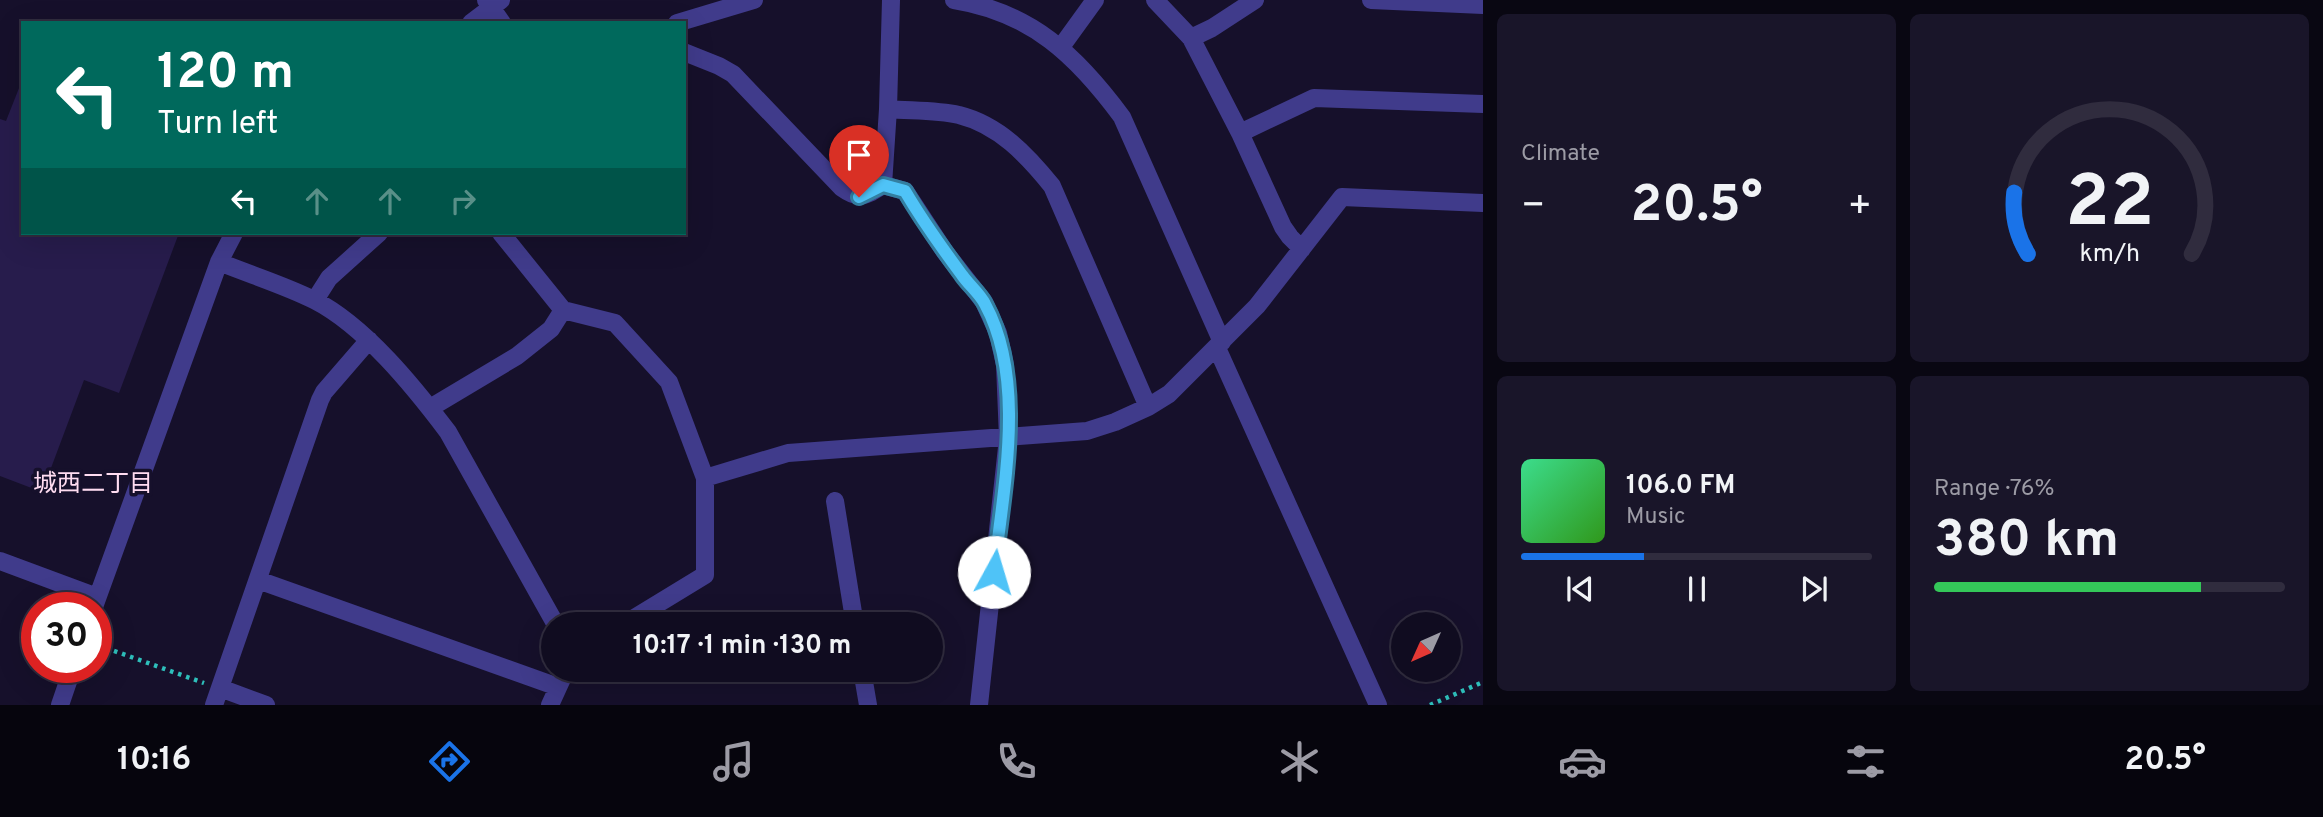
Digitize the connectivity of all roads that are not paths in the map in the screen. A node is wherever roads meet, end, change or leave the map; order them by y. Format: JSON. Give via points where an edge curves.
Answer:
{"nodes":[{"id":1,"x":754,"y":0,"type":"edge"},
{"id":2,"x":891,"y":0,"type":"edge"},
{"id":3,"x":954,"y":0,"type":"edge"},
{"id":4,"x":1095,"y":0,"type":"edge"},
{"id":5,"x":1155,"y":0,"type":"edge"},
{"id":6,"x":1255,"y":0,"type":"edge"},
{"id":7,"x":1371,"y":0,"type":"edge"},
{"id":8,"x":493,"y":2,"type":"edge"},
{"id":9,"x":1483,"y":5,"type":"edge"},
{"id":10,"x":473,"y":21,"type":"edge"},
{"id":11,"x":501,"y":21,"type":"edge"},
{"id":12,"x":684,"y":21,"type":"edge"},
{"id":13,"x":1191,"y":38,"type":"junction"},
{"id":14,"x":1061,"y":47,"type":"junction"},
{"id":15,"x":686,"y":53,"type":"edge"},
{"id":16,"x":1483,"y":104,"type":"edge"},
{"id":17,"x":888,"y":110,"type":"junction"},
{"id":18,"x":1240,"y":133,"type":"junction"},
{"id":19,"x":883,"y":185,"type":"junction"},
{"id":20,"x":1483,"y":186,"type":"edge"},
{"id":21,"x":1483,"y":203,"type":"edge"},
{"id":22,"x":233,"y":235,"type":"edge"},
{"id":23,"x":377,"y":235,"type":"edge"},
{"id":24,"x":503,"y":235,"type":"edge"},
{"id":25,"x":1302,"y":249,"type":"junction"},
{"id":26,"x":219,"y":262,"type":"junction"},
{"id":27,"x":315,"y":300,"type":"junction"},
{"id":28,"x":563,"y":310,"type":"junction"},
{"id":29,"x":369,"y":340,"type":"junction"},
{"id":30,"x":1219,"y":345,"type":"junction"},
{"id":31,"x":1148,"y":407,"type":"junction"},
{"id":32,"x":430,"y":408,"type":"junction"},
{"id":33,"x":1008,"y":438,"type":"junction"},
{"id":34,"x":705,"y":478,"type":"junction"},
{"id":35,"x":835,"y":500,"type":"dead end"},
{"id":36,"x":0,"y":561,"type":"edge"},
{"id":37,"x":258,"y":580,"type":"junction"},
{"id":38,"x":72,"y":592,"type":"edge"},
{"id":39,"x":99,"y":592,"type":"edge"},
{"id":40,"x":549,"y":612,"type":"edge"},
{"id":41,"x":644,"y":612,"type":"edge"},
{"id":42,"x":853,"y":612,"type":"edge"},
{"id":43,"x":560,"y":682,"type":"edge"},
{"id":44,"x":864,"y":682,"type":"edge"},
{"id":45,"x":68,"y":683,"type":"edge"},
{"id":46,"x":558,"y":687,"type":"junction"},
{"id":47,"x":215,"y":693,"type":"edge"},
{"id":48,"x":60,"y":705,"type":"edge"},
{"id":49,"x":266,"y":705,"type":"edge"},
{"id":50,"x":550,"y":705,"type":"edge"},
{"id":51,"x":868,"y":705,"type":"edge"},
{"id":52,"x":979,"y":705,"type":"edge"},
{"id":53,"x":1378,"y":705,"type":"edge"}],
"edges":[{"from":1,"to":12,"type":"street"},
{"from":2,"to":17,"type":"street"},
{"from":3,"to":14,"type":"street","via":[[1003,12]]},
{"from":4,"to":14,"type":"street"},
{"from":5,"to":13,"type":"street"},
{"from":6,"to":13,"type":"street"},
{"from":7,"to":9,"type":"street"},
{"from":8,"to":10,"type":"street"},
{"from":8,"to":11,"type":"street"},
{"from":13,"to":18,"type":"street"},
{"from":14,"to":30,"type":"street","via":[[1122,117]]},
{"from":15,"to":19,"type":"street","via":[[733,74],[852,196]]},
{"from":16,"to":18,"type":"street","via":[[1314,99]]},
{"from":17,"to":19,"type":"street"},
{"from":17,"to":31,"type":"street","via":[[938,112],[980,122],[1032,162],[1052,186]]},
{"from":18,"to":25,"type":"street","via":[[1283,227]]},
{"from":19,"to":33,"type":"street","via":[[905,191],[984,302],[1005,365]]},
{"from":20,"to":21,"type":"street"},
{"from":21,"to":25,"type":"street","via":[[1342,197]]},
{"from":22,"to":26,"type":"street"},
{"from":23,"to":27,"type":"street","via":[[329,278]]},
{"from":24,"to":28,"type":"street"},
{"from":25,"to":30,"type":"street"},
{"from":26,"to":27,"type":"street"},
{"from":26,"to":39,"type":"street"},
{"from":27,"to":29,"type":"street"},
{"from":28,"to":32,"type":"street","via":[[551,329],[517,356]]},
{"from":28,"to":34,"type":"street","via":[[615,323],[669,382]]},
{"from":29,"to":32,"type":"street"},
{"from":29,"to":37,"type":"street","via":[[324,392]]},
{"from":30,"to":31,"type":"street","via":[[1169,394]]},
{"from":30,"to":53,"type":"street"},
{"from":31,"to":33,"type":"street","via":[[1087,431]]},
{"from":32,"to":40,"type":"street"},
{"from":33,"to":34,"type":"street","via":[[788,453]]},
{"from":33,"to":52,"type":"street"},
{"from":34,"to":41,"type":"street","via":[[705,575]]},
{"from":35,"to":42,"type":"street"},
{"from":36,"to":38,"type":"street"},
{"from":37,"to":46,"type":"street"},
{"from":37,"to":47,"type":"street"},
{"from":43,"to":46,"type":"street"},
{"from":44,"to":51,"type":"street"},
{"from":45,"to":48,"type":"street"},
{"from":46,"to":50,"type":"street"},
{"from":47,"to":49,"type":"street"}]}
